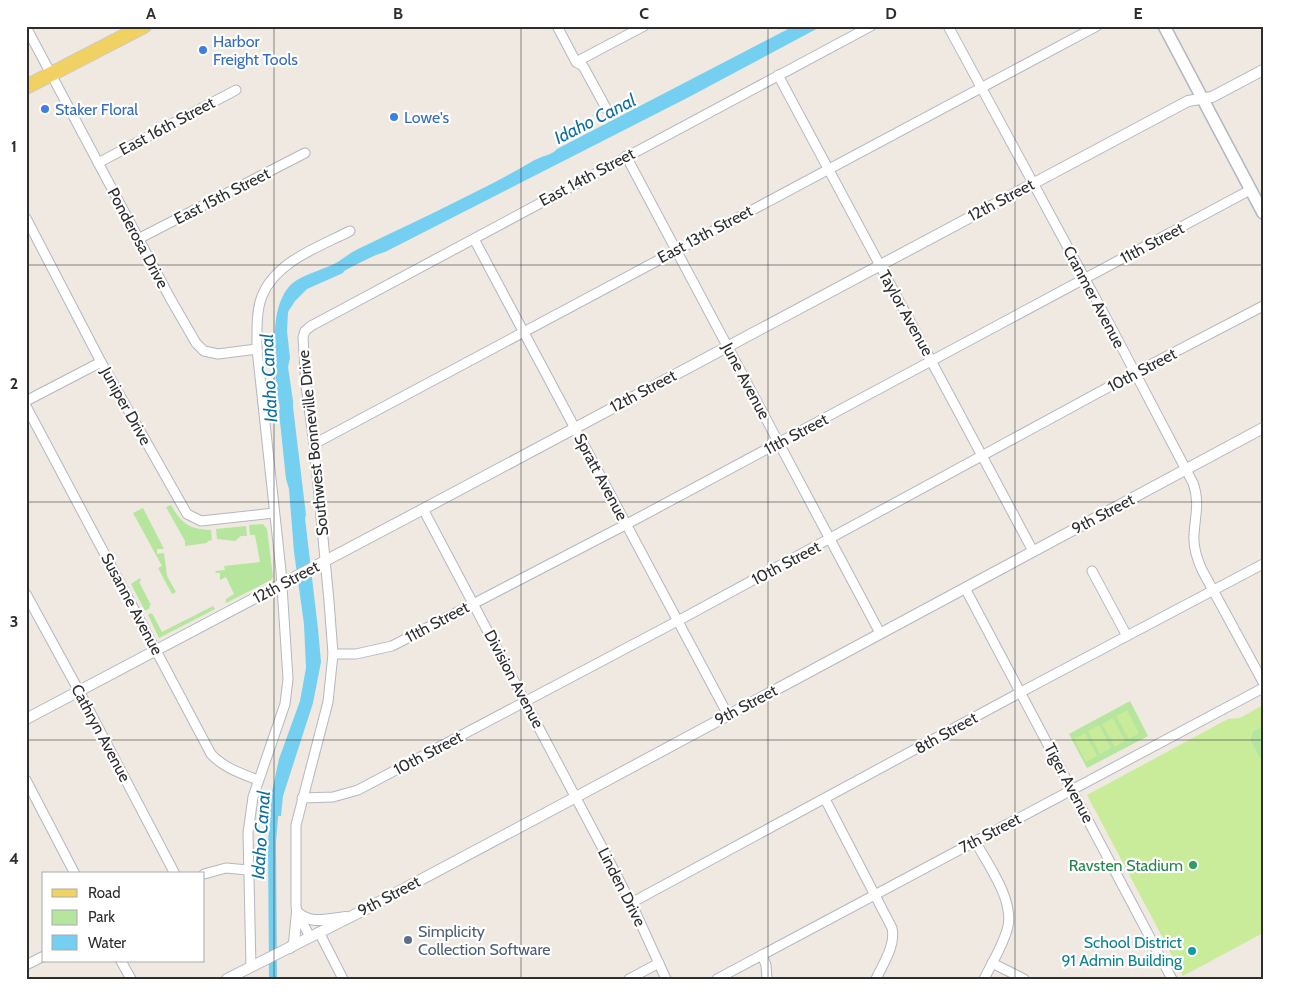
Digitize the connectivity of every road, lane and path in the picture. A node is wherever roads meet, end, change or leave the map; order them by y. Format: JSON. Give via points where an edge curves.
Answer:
{"nodes":[{"id":1,"x":144,"y":26,"type":"edge"},
{"id":2,"x":557,"y":26,"type":"edge"},
{"id":3,"x":644,"y":26,"type":"edge"},
{"id":4,"x":871,"y":26,"type":"edge"},
{"id":5,"x":948,"y":26,"type":"edge"},
{"id":6,"x":1097,"y":26,"type":"edge"},
{"id":7,"x":1164,"y":26,"type":"edge"},
{"id":8,"x":26,"y":27,"type":"edge"},
{"id":9,"x":576,"y":62,"type":"junction"},
{"id":10,"x":1263,"y":70,"type":"edge"},
{"id":11,"x":52,"y":74,"type":"junction"},
{"id":12,"x":778,"y":75,"type":"junction"},
{"id":13,"x":26,"y":87,"type":"edge"},
{"id":14,"x":982,"y":88,"type":"junction"},
{"id":15,"x":236,"y":90,"type":"dead end"},
{"id":16,"x":1201,"y":98,"type":"junction"},
{"id":17,"x":606,"y":108,"type":"dead end"},
{"id":18,"x":304,"y":153,"type":"dead end"},
{"id":19,"x":626,"y":156,"type":"junction"},
{"id":20,"x":98,"y":163,"type":"junction"},
{"id":21,"x":829,"y":168,"type":"junction"},
{"id":22,"x":1033,"y":183,"type":"junction"},
{"id":23,"x":1256,"y":195,"type":"edge"},
{"id":24,"x":1263,"y":213,"type":"edge"},
{"id":25,"x":26,"y":218,"type":"edge"},
{"id":26,"x":350,"y":231,"type":"dead end"},
{"id":27,"x":140,"y":238,"type":"junction"},
{"id":28,"x":474,"y":239,"type":"junction"},
{"id":29,"x":676,"y":250,"type":"junction"},
{"id":30,"x":880,"y":265,"type":"junction"},
{"id":31,"x":1084,"y":280,"type":"junction"},
{"id":32,"x":1263,"y":306,"type":"edge"},
{"id":33,"x":305,"y":331,"type":"joint"},
{"id":34,"x":524,"y":332,"type":"junction"},
{"id":35,"x":727,"y":346,"type":"junction"},
{"id":36,"x":257,"y":349,"type":"junction"},
{"id":37,"x":932,"y":361,"type":"junction"},
{"id":38,"x":101,"y":362,"type":"junction"},
{"id":39,"x":1135,"y":373,"type":"junction"},
{"id":40,"x":26,"y":401,"type":"edge"},
{"id":41,"x":26,"y":406,"type":"edge"},
{"id":42,"x":575,"y":428,"type":"junction"},
{"id":43,"x":1263,"y":428,"type":"edge"},
{"id":44,"x":780,"y":443,"type":"junction"},
{"id":45,"x":314,"y":444,"type":"junction"},
{"id":46,"x":982,"y":456,"type":"junction"},
{"id":47,"x":1186,"y":470,"type":"junction"},
{"id":48,"x":423,"y":509,"type":"junction"},
{"id":49,"x":274,"y":513,"type":"junction"},
{"id":50,"x":627,"y":524,"type":"junction"},
{"id":51,"x":830,"y":539,"type":"junction"},
{"id":52,"x":1033,"y":551,"type":"junction"},
{"id":53,"x":325,"y":561,"type":"junction"},
{"id":54,"x":1263,"y":564,"type":"edge"},
{"id":55,"x":1092,"y":571,"type":"dead end"},
{"id":56,"x":281,"y":584,"type":"junction"},
{"id":57,"x":965,"y":588,"type":"junction"},
{"id":58,"x":1214,"y":590,"type":"junction"},
{"id":59,"x":26,"y":594,"type":"edge"},
{"id":60,"x":473,"y":603,"type":"junction"},
{"id":61,"x":677,"y":621,"type":"junction"},
{"id":62,"x":880,"y":633,"type":"junction"},
{"id":63,"x":1127,"y":636,"type":"junction"},
{"id":64,"x":157,"y":650,"type":"junction"},
{"id":65,"x":333,"y":654,"type":"junction"},
{"id":66,"x":1263,"y":682,"type":"edge"},
{"id":67,"x":1263,"y":688,"type":"edge"},
{"id":68,"x":79,"y":691,"type":"junction"},
{"id":69,"x":1021,"y":692,"type":"junction"},
{"id":70,"x":526,"y":701,"type":"junction"},
{"id":71,"x":728,"y":715,"type":"junction"},
{"id":72,"x":26,"y":719,"type":"edge"},
{"id":73,"x":26,"y":780,"type":"edge"},
{"id":74,"x":258,"y":780,"type":"junction"},
{"id":75,"x":1072,"y":789,"type":"junction"},
{"id":76,"x":576,"y":797,"type":"junction"},
{"id":77,"x":302,"y":798,"type":"junction"},
{"id":78,"x":825,"y":799,"type":"junction"},
{"id":79,"x":975,"y":841,"type":"junction"},
{"id":80,"x":248,"y":870,"type":"junction"},
{"id":81,"x":74,"y":872,"type":"edge"},
{"id":82,"x":174,"y":872,"type":"edge"},
{"id":83,"x":205,"y":874,"type":"edge"},
{"id":84,"x":876,"y":895,"type":"junction"},
{"id":85,"x":631,"y":903,"type":"junction"},
{"id":86,"x":297,"y":912,"type":"junction"},
{"id":87,"x":351,"y":916,"type":"junction"},
{"id":88,"x":315,"y":935,"type":"junction"},
{"id":89,"x":289,"y":948,"type":"junction"},
{"id":90,"x":762,"y":955,"type":"junction"},
{"id":91,"x":42,"y":957,"type":"edge"},
{"id":92,"x":122,"y":962,"type":"edge"},
{"id":93,"x":659,"y":963,"type":"junction"},
{"id":94,"x":992,"y":963,"type":"junction"},
{"id":95,"x":26,"y":965,"type":"edge"},
{"id":96,"x":251,"y":967,"type":"junction"},
{"id":97,"x":131,"y":979,"type":"edge"},
{"id":98,"x":227,"y":979,"type":"edge"},
{"id":99,"x":343,"y":979,"type":"edge"},
{"id":100,"x":629,"y":979,"type":"edge"},
{"id":101,"x":666,"y":979,"type":"edge"},
{"id":102,"x":717,"y":979,"type":"edge"},
{"id":103,"x":767,"y":979,"type":"edge"},
{"id":104,"x":876,"y":979,"type":"edge"},
{"id":105,"x":984,"y":979,"type":"edge"},
{"id":106,"x":1024,"y":979,"type":"edge"},
{"id":107,"x":1172,"y":979,"type":"edge"}],
"edges":[{"from":1,"to":11,"type":"main road"},
{"from":2,"to":9,"type":"street"},
{"from":3,"to":9,"type":"street"},
{"from":4,"to":12,"type":"street","name":"East 14th Street"},
{"from":5,"to":14,"type":"street","name":"Cranmer Avenue"},
{"from":6,"to":14,"type":"street","name":"East 13th Street"},
{"from":7,"to":16,"type":"main road"},
{"from":8,"to":11,"type":"street","name":"Ponderosa Drive"},
{"from":9,"to":17,"type":"street","via":[[583,66]]},
{"from":10,"to":16,"type":"street","name":"12th Street","via":[[1212,97]]},
{"from":11,"to":13,"type":"main road"},
{"from":11,"to":20,"type":"street","name":"Ponderosa Drive"},
{"from":12,"to":19,"type":"street","name":"East 14th Street"},
{"from":12,"to":21,"type":"street","name":"Taylor Avenue"},
{"from":14,"to":21,"type":"street","name":"East 13th Street"},
{"from":14,"to":22,"type":"street","name":"Cranmer Avenue"},
{"from":15,"to":20,"type":"street","name":"East 16th Street"},
{"from":16,"to":22,"type":"street","name":"12th Street","via":[[1188,101]]},
{"from":16,"to":23,"type":"main road"},
{"from":18,"to":27,"type":"street","name":"East 15th Street"},
{"from":19,"to":28,"type":"street","name":"East 14th Street"},
{"from":19,"to":29,"type":"street","name":"June Avenue"},
{"from":20,"to":27,"type":"street","name":"Ponderosa Drive"},
{"from":21,"to":29,"type":"street","name":"East 13th Street"},
{"from":21,"to":30,"type":"street","name":"Taylor Avenue"},
{"from":22,"to":30,"type":"street","name":"12th Street"},
{"from":22,"to":31,"type":"street","name":"Cranmer Avenue"},
{"from":23,"to":24,"type":"main road"},
{"from":23,"to":31,"type":"street","name":"11th Street"},
{"from":25,"to":38,"type":"street","name":"Juniper Drive"},
{"from":26,"to":36,"type":"street","via":[[291,262],[270,282],[260,301]]},
{"from":27,"to":36,"type":"street","name":"Ponderosa Drive","via":[[170,298],[204,351],[218,354]]},
{"from":28,"to":33,"type":"street","name":"East 14th Street"},
{"from":28,"to":34,"type":"street","name":"Spratt Avenue"},
{"from":29,"to":34,"type":"street","name":"East 13th Street"},
{"from":29,"to":35,"type":"street","name":"June Avenue"},
{"from":30,"to":35,"type":"street","name":"12th Street"},
{"from":30,"to":37,"type":"street","name":"Taylor Avenue"},
{"from":31,"to":37,"type":"street","name":"11th Street"},
{"from":31,"to":39,"type":"street","name":"Cranmer Avenue"},
{"from":32,"to":39,"type":"street","name":"10th Street"},
{"from":33,"to":45,"type":"street","name":"Southwest Bonneville Drive","via":[[302,337]]},
{"from":34,"to":42,"type":"street","name":"Spratt Avenue"},
{"from":34,"to":45,"type":"street","name":"East 13th Street"},
{"from":35,"to":42,"type":"street","name":"12th Street"},
{"from":35,"to":44,"type":"street","name":"June Avenue"},
{"from":36,"to":49,"type":"street"},
{"from":37,"to":44,"type":"street","name":"11th Street"},
{"from":37,"to":46,"type":"street","name":"Taylor Avenue"},
{"from":38,"to":40,"type":"street"},
{"from":38,"to":49,"type":"street","name":"Juniper Drive","via":[[188,514],[201,521]]},
{"from":39,"to":46,"type":"street","name":"10th Street"},
{"from":39,"to":47,"type":"street","name":"Cranmer Avenue"},
{"from":41,"to":64,"type":"street","name":"Susanne Avenue"},
{"from":42,"to":48,"type":"street","name":"12th Street"},
{"from":42,"to":50,"type":"street","name":"Spratt Avenue"},
{"from":43,"to":47,"type":"street","name":"9th Street"},
{"from":44,"to":50,"type":"street","name":"11th Street"},
{"from":44,"to":51,"type":"street","name":"June Avenue"},
{"from":45,"to":53,"type":"street","name":"Southwest Bonneville Drive"},
{"from":46,"to":51,"type":"street","name":"10th Street"},
{"from":46,"to":52,"type":"street","name":"Taylor Avenue"},
{"from":47,"to":52,"type":"street","name":"9th Street"},
{"from":47,"to":58,"type":"street","name":"Cranmer Avenue","via":[[1197,493],[1196,556]]},
{"from":48,"to":53,"type":"street","name":"12th Street"},
{"from":48,"to":60,"type":"street","name":"Division Avenue"},
{"from":49,"to":56,"type":"street"},
{"from":50,"to":60,"type":"street","name":"11th Street"},
{"from":50,"to":61,"type":"street","name":"Spratt Avenue"},
{"from":51,"to":61,"type":"street","name":"10th Street"},
{"from":51,"to":62,"type":"street","name":"June Avenue"},
{"from":52,"to":57,"type":"street","name":"9th Street"},
{"from":53,"to":56,"type":"street","name":"12th Street"},
{"from":53,"to":65,"type":"street","name":"Southwest Bonneville Drive"},
{"from":54,"to":58,"type":"street","name":"8th Street"},
{"from":55,"to":63,"type":"street"},
{"from":56,"to":64,"type":"street","name":"12th Street"},
{"from":56,"to":74,"type":"street","via":[[287,691]]},
{"from":57,"to":62,"type":"street","name":"9th Street"},
{"from":57,"to":69,"type":"street","name":"Tiger Avenue"},
{"from":58,"to":63,"type":"street","name":"8th Street"},
{"from":58,"to":66,"type":"street","name":"Cranmer Avenue"},
{"from":59,"to":68,"type":"street","name":"Cathryn Avenue"},
{"from":60,"to":65,"type":"street","name":"11th Street","via":[[392,646],[356,654]]},
{"from":60,"to":70,"type":"street","name":"Division Avenue"},
{"from":61,"to":70,"type":"street","name":"10th Street"},
{"from":61,"to":71,"type":"street","name":"Spratt Avenue"},
{"from":62,"to":71,"type":"street","name":"9th Street"},
{"from":63,"to":69,"type":"street","name":"8th Street"},
{"from":64,"to":68,"type":"street","name":"12th Street"},
{"from":64,"to":74,"type":"street","name":"Susanne Avenue","via":[[211,754],[232,770]]},
{"from":65,"to":77,"type":"street","name":"Southwest Bonneville Drive","via":[[328,702]]},
{"from":67,"to":75,"type":"street","name":"7th Street"},
{"from":68,"to":72,"type":"street","name":"12th Street"},
{"from":68,"to":82,"type":"street","name":"Cathryn Avenue"},
{"from":69,"to":75,"type":"street","name":"Tiger Avenue"},
{"from":69,"to":78,"type":"street","name":"8th Street"},
{"from":70,"to":76,"type":"street","name":"Division Avenue"},
{"from":70,"to":77,"type":"street","name":"10th Street","via":[[358,790],[334,798]]},
{"from":71,"to":76,"type":"street","name":"9th Street"},
{"from":73,"to":81,"type":"street"},
{"from":74,"to":80,"type":"street","via":[[248,832]]},
{"from":75,"to":79,"type":"street","name":"7th Street"},
{"from":75,"to":107,"type":"street","name":"Tiger Avenue"},
{"from":76,"to":85,"type":"street","name":"Linden Drive"},
{"from":76,"to":87,"type":"street","name":"9th Street"},
{"from":77,"to":86,"type":"street","name":"Southwest Bonneville Drive","via":[[296,825]]},
{"from":78,"to":84,"type":"street"},
{"from":78,"to":85,"type":"street","name":"8th Street"},
{"from":79,"to":84,"type":"street","name":"7th Street"},
{"from":79,"to":94,"type":"street","via":[[1006,898],[1010,914],[1007,931]]},
{"from":80,"to":83,"type":"street","via":[[226,868]]},
{"from":80,"to":96,"type":"street"},
{"from":84,"to":90,"type":"street","name":"7th Street"},
{"from":84,"to":104,"type":"street","via":[[894,934]]},
{"from":85,"to":93,"type":"street","name":"Linden Drive"},
{"from":86,"to":87,"type":"street","via":[[310,920]]},
{"from":86,"to":88,"type":"street","name":"Southwest Bonneville Drive"},
{"from":86,"to":89,"type":"street","via":[[294,943]]},
{"from":87,"to":88,"type":"street","name":"9th Street"},
{"from":88,"to":89,"type":"street","name":"9th Street"},
{"from":88,"to":99,"type":"street","name":"Southwest Bonneville Drive"},
{"from":89,"to":96,"type":"street","name":"9th Street"},
{"from":90,"to":102,"type":"street","name":"7th Street"},
{"from":90,"to":103,"type":"street"},
{"from":91,"to":95,"type":"street"},
{"from":92,"to":97,"type":"street"},
{"from":93,"to":100,"type":"street"},
{"from":93,"to":101,"type":"street","name":"Linden Drive"},
{"from":94,"to":105,"type":"street"},
{"from":94,"to":106,"type":"street"},
{"from":96,"to":98,"type":"street","name":"9th Street"}]}
